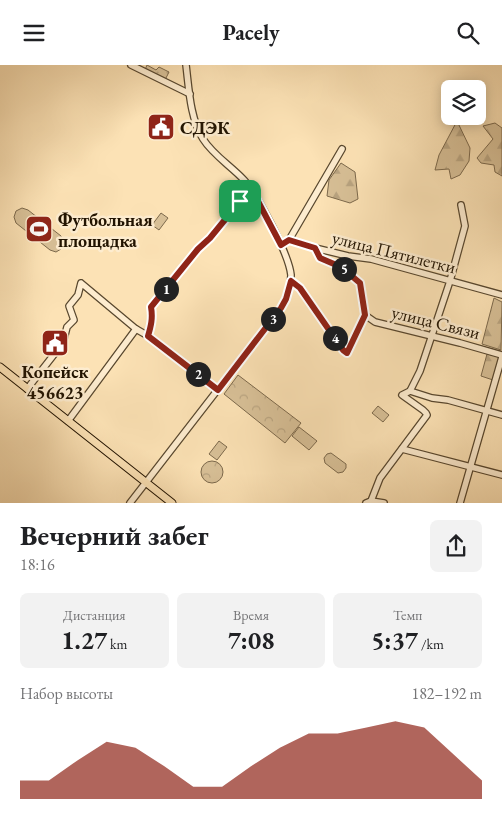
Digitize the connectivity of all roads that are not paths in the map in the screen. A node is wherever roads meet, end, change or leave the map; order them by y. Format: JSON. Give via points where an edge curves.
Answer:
{"nodes":[{"id":1,"x":131,"y":65,"type":"edge"},
{"id":2,"x":186,"y":65,"type":"edge"},
{"id":3,"x":190,"y":94,"type":"junction"},
{"id":4,"x":342,"y":149,"type":"dead end"},
{"id":5,"x":251,"y":188,"type":"junction"},
{"id":6,"x":460,"y":205,"type":"dead end"},
{"id":7,"x":289,"y":240,"type":"junction"},
{"id":8,"x":281,"y":245,"type":"junction"},
{"id":9,"x":315,"y":248,"type":"junction"},
{"id":10,"x":291,"y":281,"type":"junction"},
{"id":11,"x":450,"y":281,"type":"junction"},
{"id":12,"x":502,"y":295,"type":"edge"},
{"id":13,"x":365,"y":315,"type":"junction"},
{"id":14,"x":136,"y":329,"type":"junction"},
{"id":15,"x":148,"y":336,"type":"junction"},
{"id":16,"x":432,"y":336,"type":"junction"},
{"id":17,"x":502,"y":356,"type":"edge"},
{"id":18,"x":0,"y":367,"type":"edge"},
{"id":19,"x":27,"y":389,"type":"junction"},
{"id":20,"x":218,"y":390,"type":"junction"},
{"id":21,"x":410,"y":391,"type":"junction"},
{"id":22,"x":486,"y":411,"type":"junction"},
{"id":23,"x":502,"y":415,"type":"edge"},
{"id":24,"x":68,"y":421,"type":"junction"},
{"id":25,"x":402,"y":449,"type":"junction"},
{"id":26,"x":471,"y":467,"type":"junction"},
{"id":27,"x":502,"y":475,"type":"edge"},
{"id":28,"x":146,"y":482,"type":"junction"},
{"id":29,"x":369,"y":502,"type":"edge"},
{"id":30,"x":130,"y":503,"type":"edge"},
{"id":31,"x":172,"y":503,"type":"edge"},
{"id":32,"x":384,"y":503,"type":"edge"},
{"id":33,"x":460,"y":503,"type":"edge"}],
"edges":[{"from":1,"to":3,"type":"street"},
{"from":2,"to":3,"type":"street"},
{"from":3,"to":5,"type":"street","via":[[196,125],[204,141]]},
{"from":4,"to":7,"type":"street"},
{"from":5,"to":8,"type":"street"},
{"from":5,"to":15,"type":"street","via":[[151,307],[153,314]]},
{"from":6,"to":11,"type":"street","via":[[465,226]]},
{"from":7,"to":8,"type":"street"},
{"from":7,"to":9,"type":"street","name":"улица Пятилетки"},
{"from":8,"to":10,"type":"street"},
{"from":9,"to":11,"type":"street","name":"улица Пятилетки","via":[[371,259]]},
{"from":9,"to":13,"type":"street","via":[[320,258],[341,267],[360,283]]},
{"from":10,"to":13,"type":"street","via":[[300,288],[347,353]]},
{"from":10,"to":20,"type":"street","via":[[281,308]]},
{"from":11,"to":12,"type":"street","name":"улица Пятилетки"},
{"from":11,"to":16,"type":"street"},
{"from":13,"to":16,"type":"street","name":"улица Связи","via":[[375,322]]},
{"from":14,"to":15,"type":"street"},
{"from":14,"to":19,"type":"street","via":[[80,283],[78,295],[69,306],[74,320],[67,327],[63,343]]},
{"from":14,"to":24,"type":"street"},
{"from":15,"to":20,"type":"street"},
{"from":16,"to":17,"type":"street","name":"улица Связи"},
{"from":16,"to":21,"type":"street"},
{"from":17,"to":22,"type":"street"},
{"from":18,"to":19,"type":"main road"},
{"from":19,"to":24,"type":"main road"},
{"from":20,"to":28,"type":"street"},
{"from":21,"to":22,"type":"street"},
{"from":21,"to":25,"type":"street","via":[[402,395],[427,415]]},
{"from":22,"to":23,"type":"street"},
{"from":22,"to":26,"type":"street"},
{"from":24,"to":28,"type":"main road"},
{"from":25,"to":26,"type":"street"},
{"from":25,"to":29,"type":"street","via":[[380,478]]},
{"from":26,"to":27,"type":"street"},
{"from":26,"to":33,"type":"street"},
{"from":28,"to":30,"type":"street"},
{"from":28,"to":31,"type":"main road"},
{"from":29,"to":32,"type":"street"}]}
